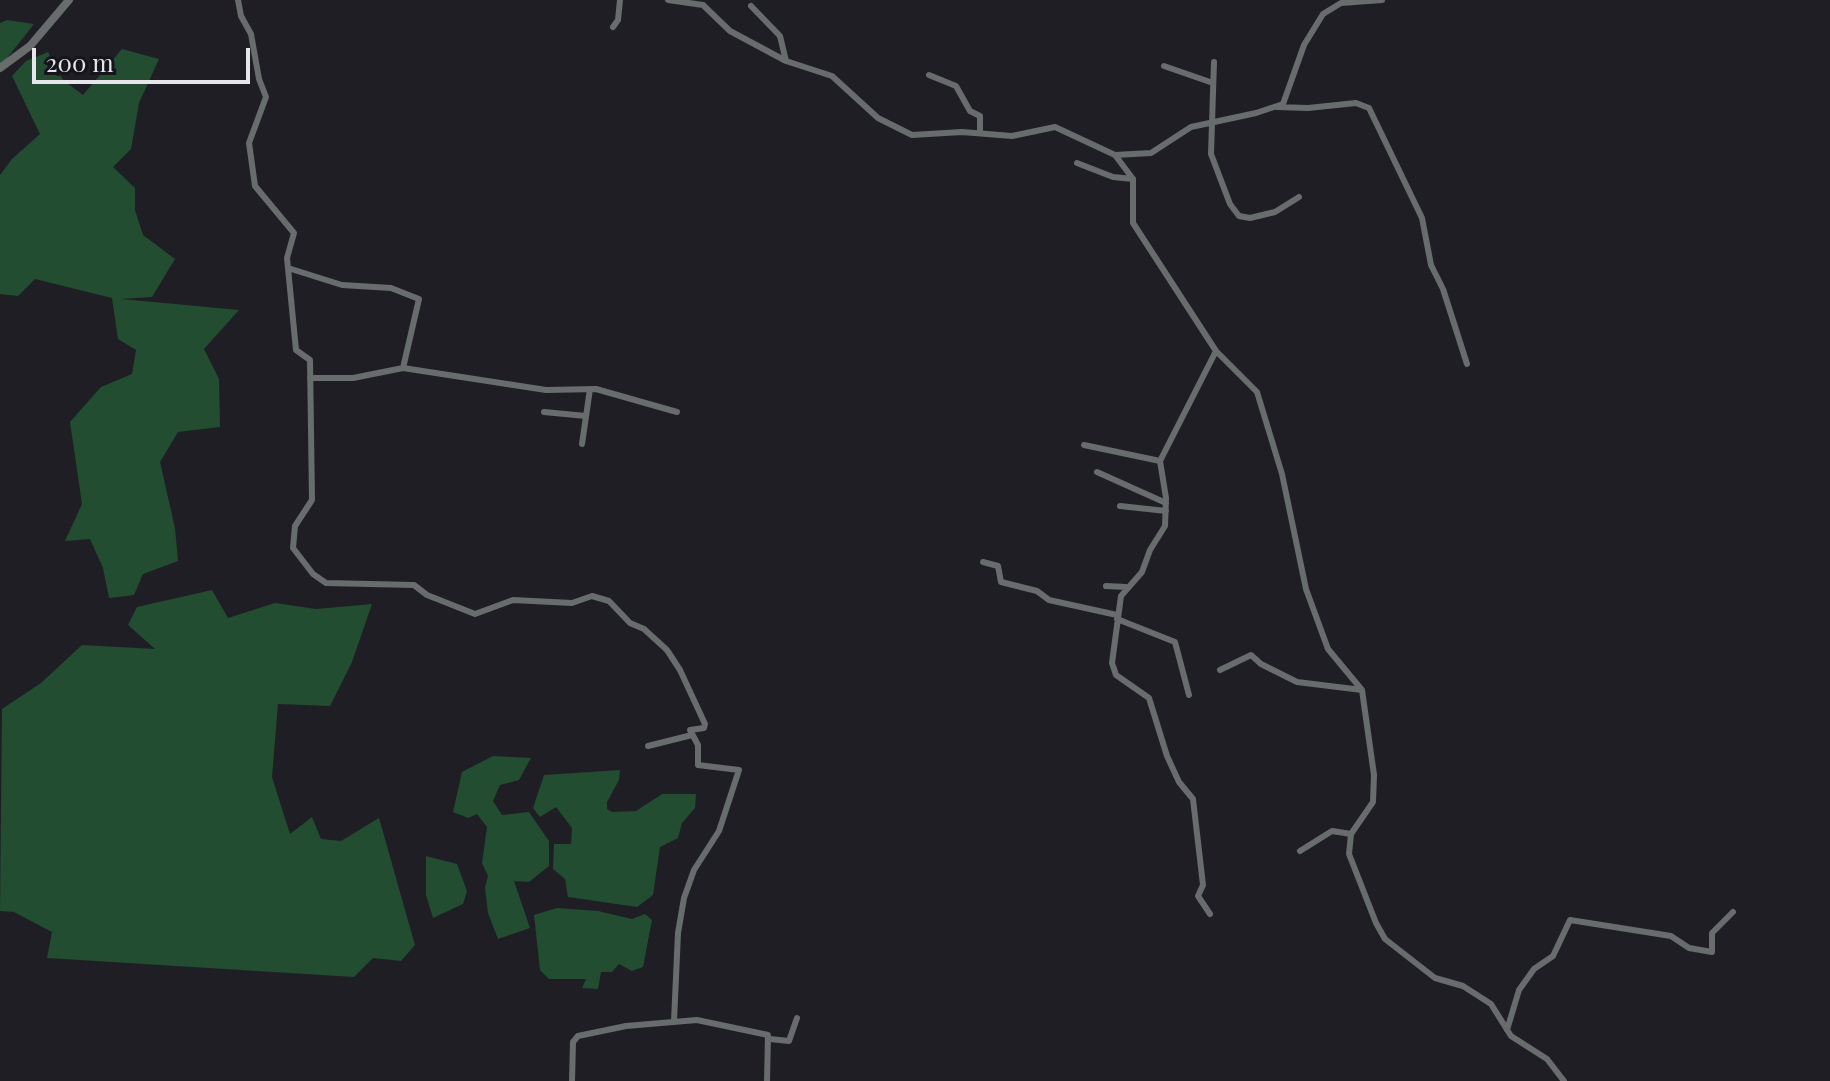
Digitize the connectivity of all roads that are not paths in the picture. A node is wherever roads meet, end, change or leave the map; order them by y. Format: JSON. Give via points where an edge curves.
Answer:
{"nodes":[{"id":1,"x":69,"y":0,"type":"edge"},
{"id":2,"x":238,"y":0,"type":"edge"},
{"id":3,"x":620,"y":0,"type":"edge"},
{"id":4,"x":668,"y":0,"type":"edge"},
{"id":5,"x":1382,"y":0,"type":"edge"},
{"id":6,"x":751,"y":6,"type":"dead end"},
{"id":7,"x":613,"y":27,"type":"dead end"},
{"id":8,"x":786,"y":61,"type":"junction"},
{"id":9,"x":1214,"y":62,"type":"dead end"},
{"id":10,"x":1164,"y":66,"type":"dead end"},
{"id":11,"x":0,"y":68,"type":"edge"},
{"id":12,"x":929,"y":75,"type":"dead end"},
{"id":13,"x":1213,"y":83,"type":"junction"},
{"id":14,"x":1277,"y":107,"type":"junction"},
{"id":15,"x":1210,"y":122,"type":"junction"},
{"id":16,"x":980,"y":133,"type":"junction"},
{"id":17,"x":1115,"y":155,"type":"junction"},
{"id":18,"x":1077,"y":163,"type":"dead end"},
{"id":19,"x":1133,"y":179,"type":"junction"},
{"id":20,"x":1299,"y":197,"type":"dead end"},
{"id":21,"x":288,"y":268,"type":"junction"},
{"id":22,"x":1216,"y":351,"type":"junction"},
{"id":23,"x":1467,"y":364,"type":"dead end"},
{"id":24,"x":403,"y":368,"type":"junction"},
{"id":25,"x":310,"y":378,"type":"junction"},
{"id":26,"x":590,"y":389,"type":"junction"},
{"id":27,"x":544,"y":412,"type":"dead end"},
{"id":28,"x":677,"y":412,"type":"dead end"},
{"id":29,"x":586,"y":416,"type":"junction"},
{"id":30,"x":582,"y":444,"type":"dead end"},
{"id":31,"x":1084,"y":445,"type":"dead end"},
{"id":32,"x":1160,"y":461,"type":"junction"},
{"id":33,"x":1097,"y":472,"type":"dead end"},
{"id":34,"x":1120,"y":506,"type":"dead end"},
{"id":35,"x":1166,"y":507,"type":"junction"},
{"id":36,"x":983,"y":562,"type":"dead end"},
{"id":37,"x":1106,"y":586,"type":"dead end"},
{"id":38,"x":1128,"y":586,"type":"junction"},
{"id":39,"x":1117,"y":617,"type":"junction"},
{"id":40,"x":1220,"y":670,"type":"dead end"},
{"id":41,"x":1362,"y":690,"type":"junction"},
{"id":42,"x":1189,"y":695,"type":"dead end"},
{"id":43,"x":692,"y":735,"type":"junction"},
{"id":44,"x":648,"y":746,"type":"dead end"},
{"id":45,"x":1351,"y":834,"type":"junction"},
{"id":46,"x":1300,"y":851,"type":"dead end"},
{"id":47,"x":1733,"y":912,"type":"dead end"},
{"id":48,"x":1210,"y":914,"type":"dead end"},
{"id":49,"x":797,"y":1018,"type":"dead end"},
{"id":50,"x":674,"y":1021,"type":"junction"},
{"id":51,"x":1507,"y":1030,"type":"junction"},
{"id":52,"x":770,"y":1039,"type":"junction"},
{"id":53,"x":572,"y":1081,"type":"edge"},
{"id":54,"x":767,"y":1081,"type":"edge"},
{"id":55,"x":1564,"y":1081,"type":"edge"}],
"edges":[{"from":1,"to":11,"type":"street","via":[[30,46]]},
{"from":2,"to":21,"type":"street","via":[[266,95],[249,146],[257,191],[294,233]]},
{"from":3,"to":7,"type":"street"},
{"from":4,"to":8,"type":"street","via":[[703,5],[730,31]]},
{"from":5,"to":14,"type":"street","via":[[1341,3],[1323,14],[1304,45],[1286,98]]},
{"from":6,"to":8,"type":"street","via":[[780,36]]},
{"from":8,"to":16,"type":"street","via":[[832,76],[878,118],[912,135]]},
{"from":9,"to":13,"type":"street"},
{"from":10,"to":13,"type":"street"},
{"from":12,"to":16,"type":"street","via":[[956,86],[970,111],[980,116]]},
{"from":13,"to":15,"type":"street"},
{"from":14,"to":15,"type":"street"},
{"from":14,"to":23,"type":"street","via":[[1356,103],[1369,108],[1422,218],[1431,265]]},
{"from":15,"to":17,"type":"street","via":[[1186,129],[1151,153]]},
{"from":15,"to":20,"type":"street","via":[[1213,163],[1239,216],[1271,214]]},
{"from":16,"to":17,"type":"street","via":[[1012,136],[1055,127]]},
{"from":17,"to":19,"type":"street"},
{"from":18,"to":19,"type":"street"},
{"from":19,"to":22,"type":"street","via":[[1133,223]]},
{"from":21,"to":24,"type":"street","via":[[342,285],[389,287],[419,298]]},
{"from":21,"to":25,"type":"street","via":[[296,350],[310,358]]},
{"from":22,"to":32,"type":"street"},
{"from":22,"to":41,"type":"street","via":[[1257,392],[1282,474],[1306,589],[1328,649]]},
{"from":24,"to":25,"type":"street","via":[[353,378]]},
{"from":24,"to":26,"type":"street","via":[[546,390]]},
{"from":25,"to":43,"type":"street","via":[[312,500],[295,526],[292,547],[313,574],[328,584],[415,585],[475,614],[513,600],[572,603],[589,595],[607,600],[667,650],[680,670],[705,724],[690,730]]},
{"from":26,"to":28,"type":"street"},
{"from":26,"to":29,"type":"street"},
{"from":27,"to":29,"type":"street"},
{"from":29,"to":30,"type":"street"},
{"from":31,"to":32,"type":"street"},
{"from":32,"to":35,"type":"street"},
{"from":33,"to":35,"type":"street"},
{"from":34,"to":35,"type":"street"},
{"from":35,"to":38,"type":"street","via":[[1165,526],[1142,572]]},
{"from":36,"to":39,"type":"street","via":[[998,566],[1001,582]]},
{"from":37,"to":38,"type":"street"},
{"from":38,"to":39,"type":"street"},
{"from":39,"to":42,"type":"street","via":[[1175,642]]},
{"from":39,"to":48,"type":"street","via":[[1113,670],[1149,698],[1167,756],[1193,799],[1203,882],[1198,898]]},
{"from":40,"to":41,"type":"street","via":[[1251,655],[1297,682]]},
{"from":41,"to":45,"type":"street","via":[[1373,802]]},
{"from":43,"to":44,"type":"street"},
{"from":43,"to":50,"type":"street","via":[[698,765],[739,772],[719,831],[694,870],[684,898]]},
{"from":45,"to":46,"type":"street","via":[[1332,831]]},
{"from":45,"to":51,"type":"street","via":[[1349,854],[1385,939],[1435,978],[1463,986],[1491,1004]]},
{"from":47,"to":51,"type":"street","via":[[1712,933],[1712,952],[1689,948],[1671,936],[1570,920],[1553,956],[1534,969],[1519,990]]},
{"from":49,"to":52,"type":"street","via":[[789,1041]]},
{"from":50,"to":52,"type":"street","via":[[728,1025],[762,1032]]},
{"from":50,"to":53,"type":"street","via":[[578,1036],[573,1042]]},
{"from":51,"to":55,"type":"street","via":[[1547,1059]]},
{"from":52,"to":54,"type":"street"}]}
